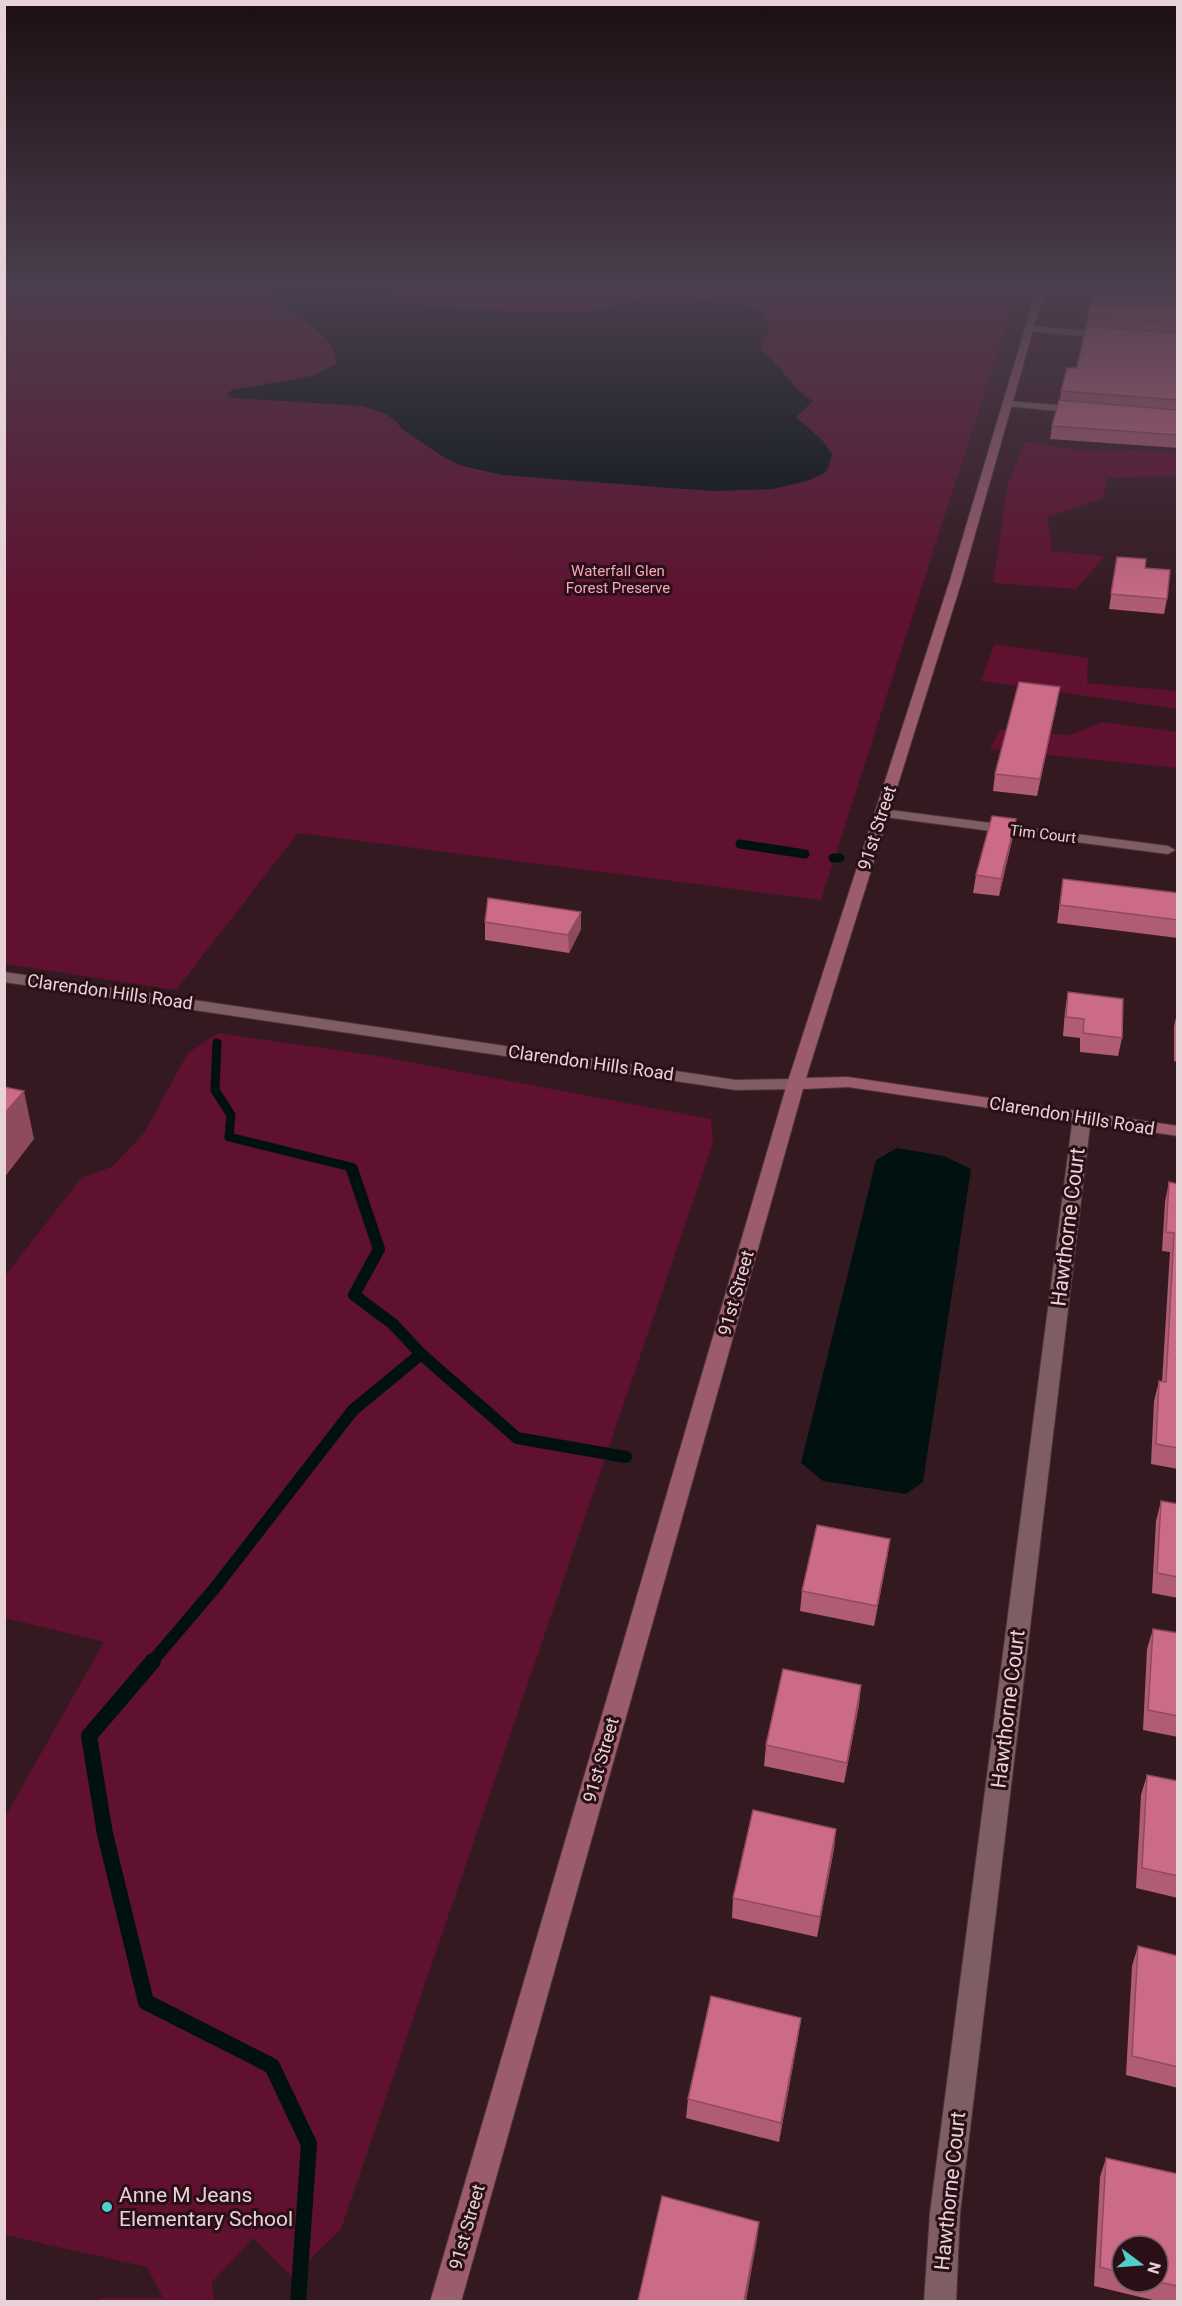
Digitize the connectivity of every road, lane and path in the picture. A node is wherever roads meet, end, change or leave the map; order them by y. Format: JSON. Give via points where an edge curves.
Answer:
{"nodes":[{"id":1,"x":1010,"y":396,"type":"edge"},
{"id":2,"x":1008,"y":404,"type":"junction"},
{"id":3,"x":1087,"y":411,"type":"edge"},
{"id":4,"x":882,"y":813,"type":"junction"},
{"id":5,"x":1168,"y":850,"type":"dead end"},
{"id":6,"x":4,"y":976,"type":"edge"},
{"id":7,"x":796,"y":1084,"type":"junction"},
{"id":8,"x":1082,"y":1117,"type":"junction"},
{"id":9,"x":1178,"y":1131,"type":"edge"},
{"id":10,"x":445,"y":2301,"type":"edge"},
{"id":11,"x":940,"y":2301,"type":"edge"}],
"edges":[{"from":1,"to":2,"type":"main road","name":"91st Street"},
{"from":2,"to":3,"type":"street"},
{"from":2,"to":4,"type":"main road","name":"91st Street"},
{"from":4,"to":5,"type":"street","name":"Tim Court"},
{"from":4,"to":7,"type":"main road","name":"91st Street"},
{"from":6,"to":7,"type":"street","name":"Clarendon Hills Road","via":[[736,1084]]},
{"from":7,"to":8,"type":"main road","name":"Clarendon Hills Road","via":[[848,1082]]},
{"from":7,"to":10,"type":"main road","name":"91st Street"},
{"from":8,"to":9,"type":"main road","name":"Clarendon Hills Road"},
{"from":8,"to":11,"type":"street","name":"Hawthorne Court","via":[[945,2213]]}]}
